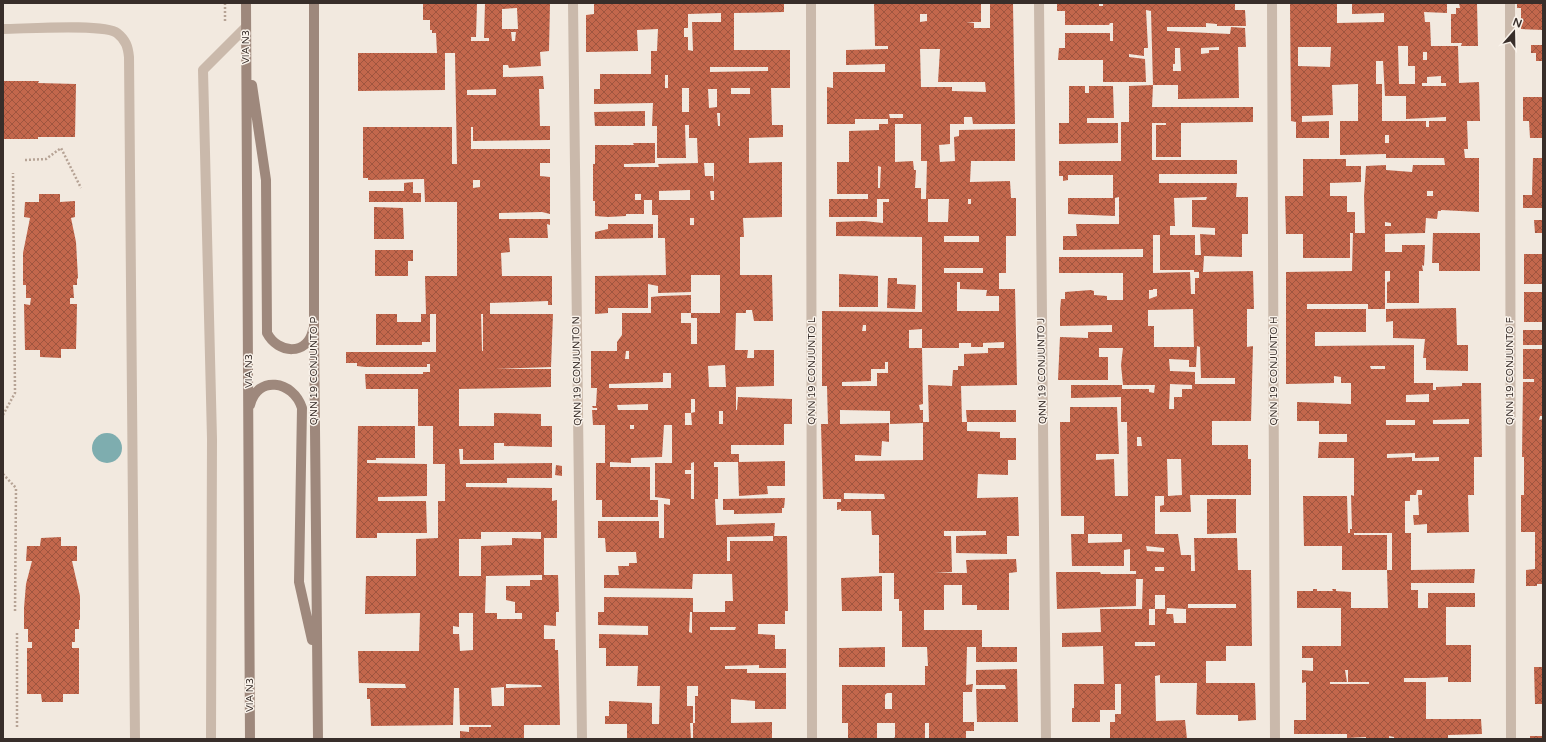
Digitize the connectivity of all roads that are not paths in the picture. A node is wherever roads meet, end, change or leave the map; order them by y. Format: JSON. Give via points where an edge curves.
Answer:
{"nodes":[{"id":1,"x":246,"y":3,"type":"edge"},
{"id":2,"x":314,"y":3,"type":"edge"},
{"id":3,"x":573,"y":3,"type":"edge"},
{"id":4,"x":811,"y":3,"type":"edge"},
{"id":5,"x":1039,"y":3,"type":"edge"},
{"id":6,"x":1272,"y":3,"type":"edge"},
{"id":7,"x":1510,"y":3,"type":"edge"},
{"id":8,"x":246,"y":27,"type":"junction"},
{"id":9,"x":3,"y":29,"type":"edge"},
{"id":10,"x":246,"y":49,"type":"junction"},
{"id":11,"x":314,"y":325,"type":"junction"},
{"id":12,"x":249,"y":409,"type":"junction"},
{"id":13,"x":317,"y":660,"type":"junction"},
{"id":14,"x":135,"y":739,"type":"edge"},
{"id":15,"x":212,"y":739,"type":"edge"},
{"id":16,"x":250,"y":739,"type":"edge"},
{"id":17,"x":318,"y":739,"type":"edge"},
{"id":18,"x":582,"y":739,"type":"edge"},
{"id":19,"x":812,"y":739,"type":"edge"},
{"id":20,"x":1046,"y":739,"type":"edge"},
{"id":21,"x":1275,"y":739,"type":"edge"},
{"id":22,"x":1511,"y":739,"type":"edge"}],
"edges":[{"from":1,"to":8,"type":"main road","name":"VIA N3"},
{"from":2,"to":11,"type":"main road","name":"QNN 19 CONJUNTO P"},
{"from":3,"to":18,"type":"street","name":"QNN 19 CONJUNTO N"},
{"from":4,"to":19,"type":"street","name":"QNN 19 CONJUNTO L"},
{"from":5,"to":20,"type":"street","name":"QNN 19 CONJUNTO J"},
{"from":6,"to":21,"type":"street","name":"QNN 19 CONJUNTO H"},
{"from":7,"to":22,"type":"street","name":"QNN 19 CONJUNTO F"},
{"from":8,"to":10,"type":"main road","name":"VIA N3"},
{"from":8,"to":15,"type":"street","via":[[203,70],[212,439]]},
{"from":9,"to":14,"type":"street","via":[[98,28],[117,32],[127,43]]},
{"from":10,"to":11,"type":"main road","via":[[266,180],[267,333],[271,341],[279,347],[295,349],[309,340]]},
{"from":10,"to":12,"type":"main road","name":"VIA N3"},
{"from":11,"to":13,"type":"main road","name":"QNN 19 CONJUNTO P"},
{"from":12,"to":13,"type":"main road","via":[[255,394],[269,385],[286,387],[294,392],[302,408],[299,582]]},
{"from":12,"to":16,"type":"main road","name":"VIA N3"},
{"from":13,"to":17,"type":"main road","name":"QNN 19 CONJUNTO P"}]}
